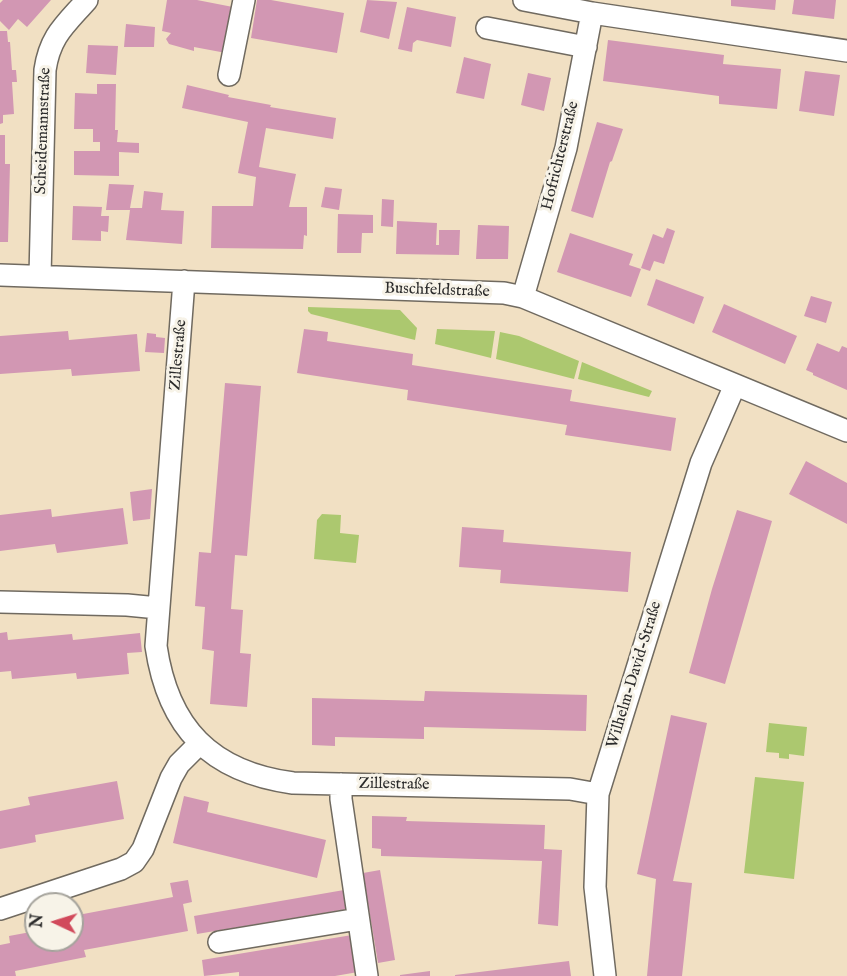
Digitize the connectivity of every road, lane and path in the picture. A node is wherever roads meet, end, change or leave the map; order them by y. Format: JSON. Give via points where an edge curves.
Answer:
{"nodes":[{"id":1,"x":87,"y":0,"type":"edge"},
{"id":2,"x":244,"y":0,"type":"edge"},
{"id":3,"x":524,"y":0,"type":"edge"},
{"id":4,"x":592,"y":13,"type":"junction"},
{"id":5,"x":487,"y":28,"type":"dead end"},
{"id":6,"x":586,"y":47,"type":"junction"},
{"id":7,"x":847,"y":51,"type":"edge"},
{"id":8,"x":229,"y":75,"type":"dead end"},
{"id":9,"x":0,"y":275,"type":"edge"},
{"id":10,"x":40,"y":276,"type":"junction"},
{"id":11,"x":184,"y":282,"type":"junction"},
{"id":12,"x":523,"y":297,"type":"junction"},
{"id":13,"x":735,"y":385,"type":"junction"},
{"id":14,"x":847,"y":431,"type":"edge"},
{"id":15,"x":0,"y":602,"type":"edge"},
{"id":16,"x":158,"y":608,"type":"junction"},
{"id":17,"x":200,"y":743,"type":"junction"},
{"id":18,"x":341,"y":784,"type":"junction"},
{"id":19,"x":598,"y":794,"type":"junction"},
{"id":20,"x":0,"y":909,"type":"edge"},
{"id":21,"x":358,"y":919,"type":"junction"},
{"id":22,"x":219,"y":942,"type":"dead end"},
{"id":23,"x":367,"y":976,"type":"edge"},
{"id":24,"x":605,"y":976,"type":"edge"}],
"edges":[{"from":1,"to":10,"type":"street","name":"Scheidemannstraße","via":[[54,37],[45,70]]},
{"from":2,"to":8,"type":"street"},
{"from":3,"to":4,"type":"street"},
{"from":4,"to":6,"type":"street","name":"Hofrichterstraße"},
{"from":4,"to":7,"type":"street"},
{"from":5,"to":6,"type":"street"},
{"from":6,"to":12,"type":"street","name":"Hofrichterstraße","via":[[566,148]]},
{"from":9,"to":10,"type":"street","name":"Buschfeldstraße"},
{"from":10,"to":11,"type":"street","name":"Buschfeldstraße"},
{"from":11,"to":12,"type":"street","name":"Buschfeldstraße","via":[[504,293]]},
{"from":11,"to":16,"type":"street","name":"Zillestraße"},
{"from":12,"to":13,"type":"street","name":"Buschfeldstraße"},
{"from":13,"to":14,"type":"street","name":"Buschfeldstraße"},
{"from":13,"to":19,"type":"street","name":"Wilhelm-David-Straße","via":[[701,463]]},
{"from":15,"to":16,"type":"street"},
{"from":16,"to":17,"type":"street","name":"Zillestraße","via":[[156,646],[160,673],[181,721]]},
{"from":17,"to":18,"type":"street","name":"Zillestraße","via":[[225,762],[267,780]]},
{"from":17,"to":20,"type":"street","via":[[171,778],[134,862]]},
{"from":18,"to":19,"type":"street","name":"Zillestraße","via":[[570,789]]},
{"from":18,"to":21,"type":"street"},
{"from":19,"to":24,"type":"street","name":"Wilhelm-David-Straße","via":[[595,887]]},
{"from":21,"to":22,"type":"street"},
{"from":21,"to":23,"type":"street"}]}
